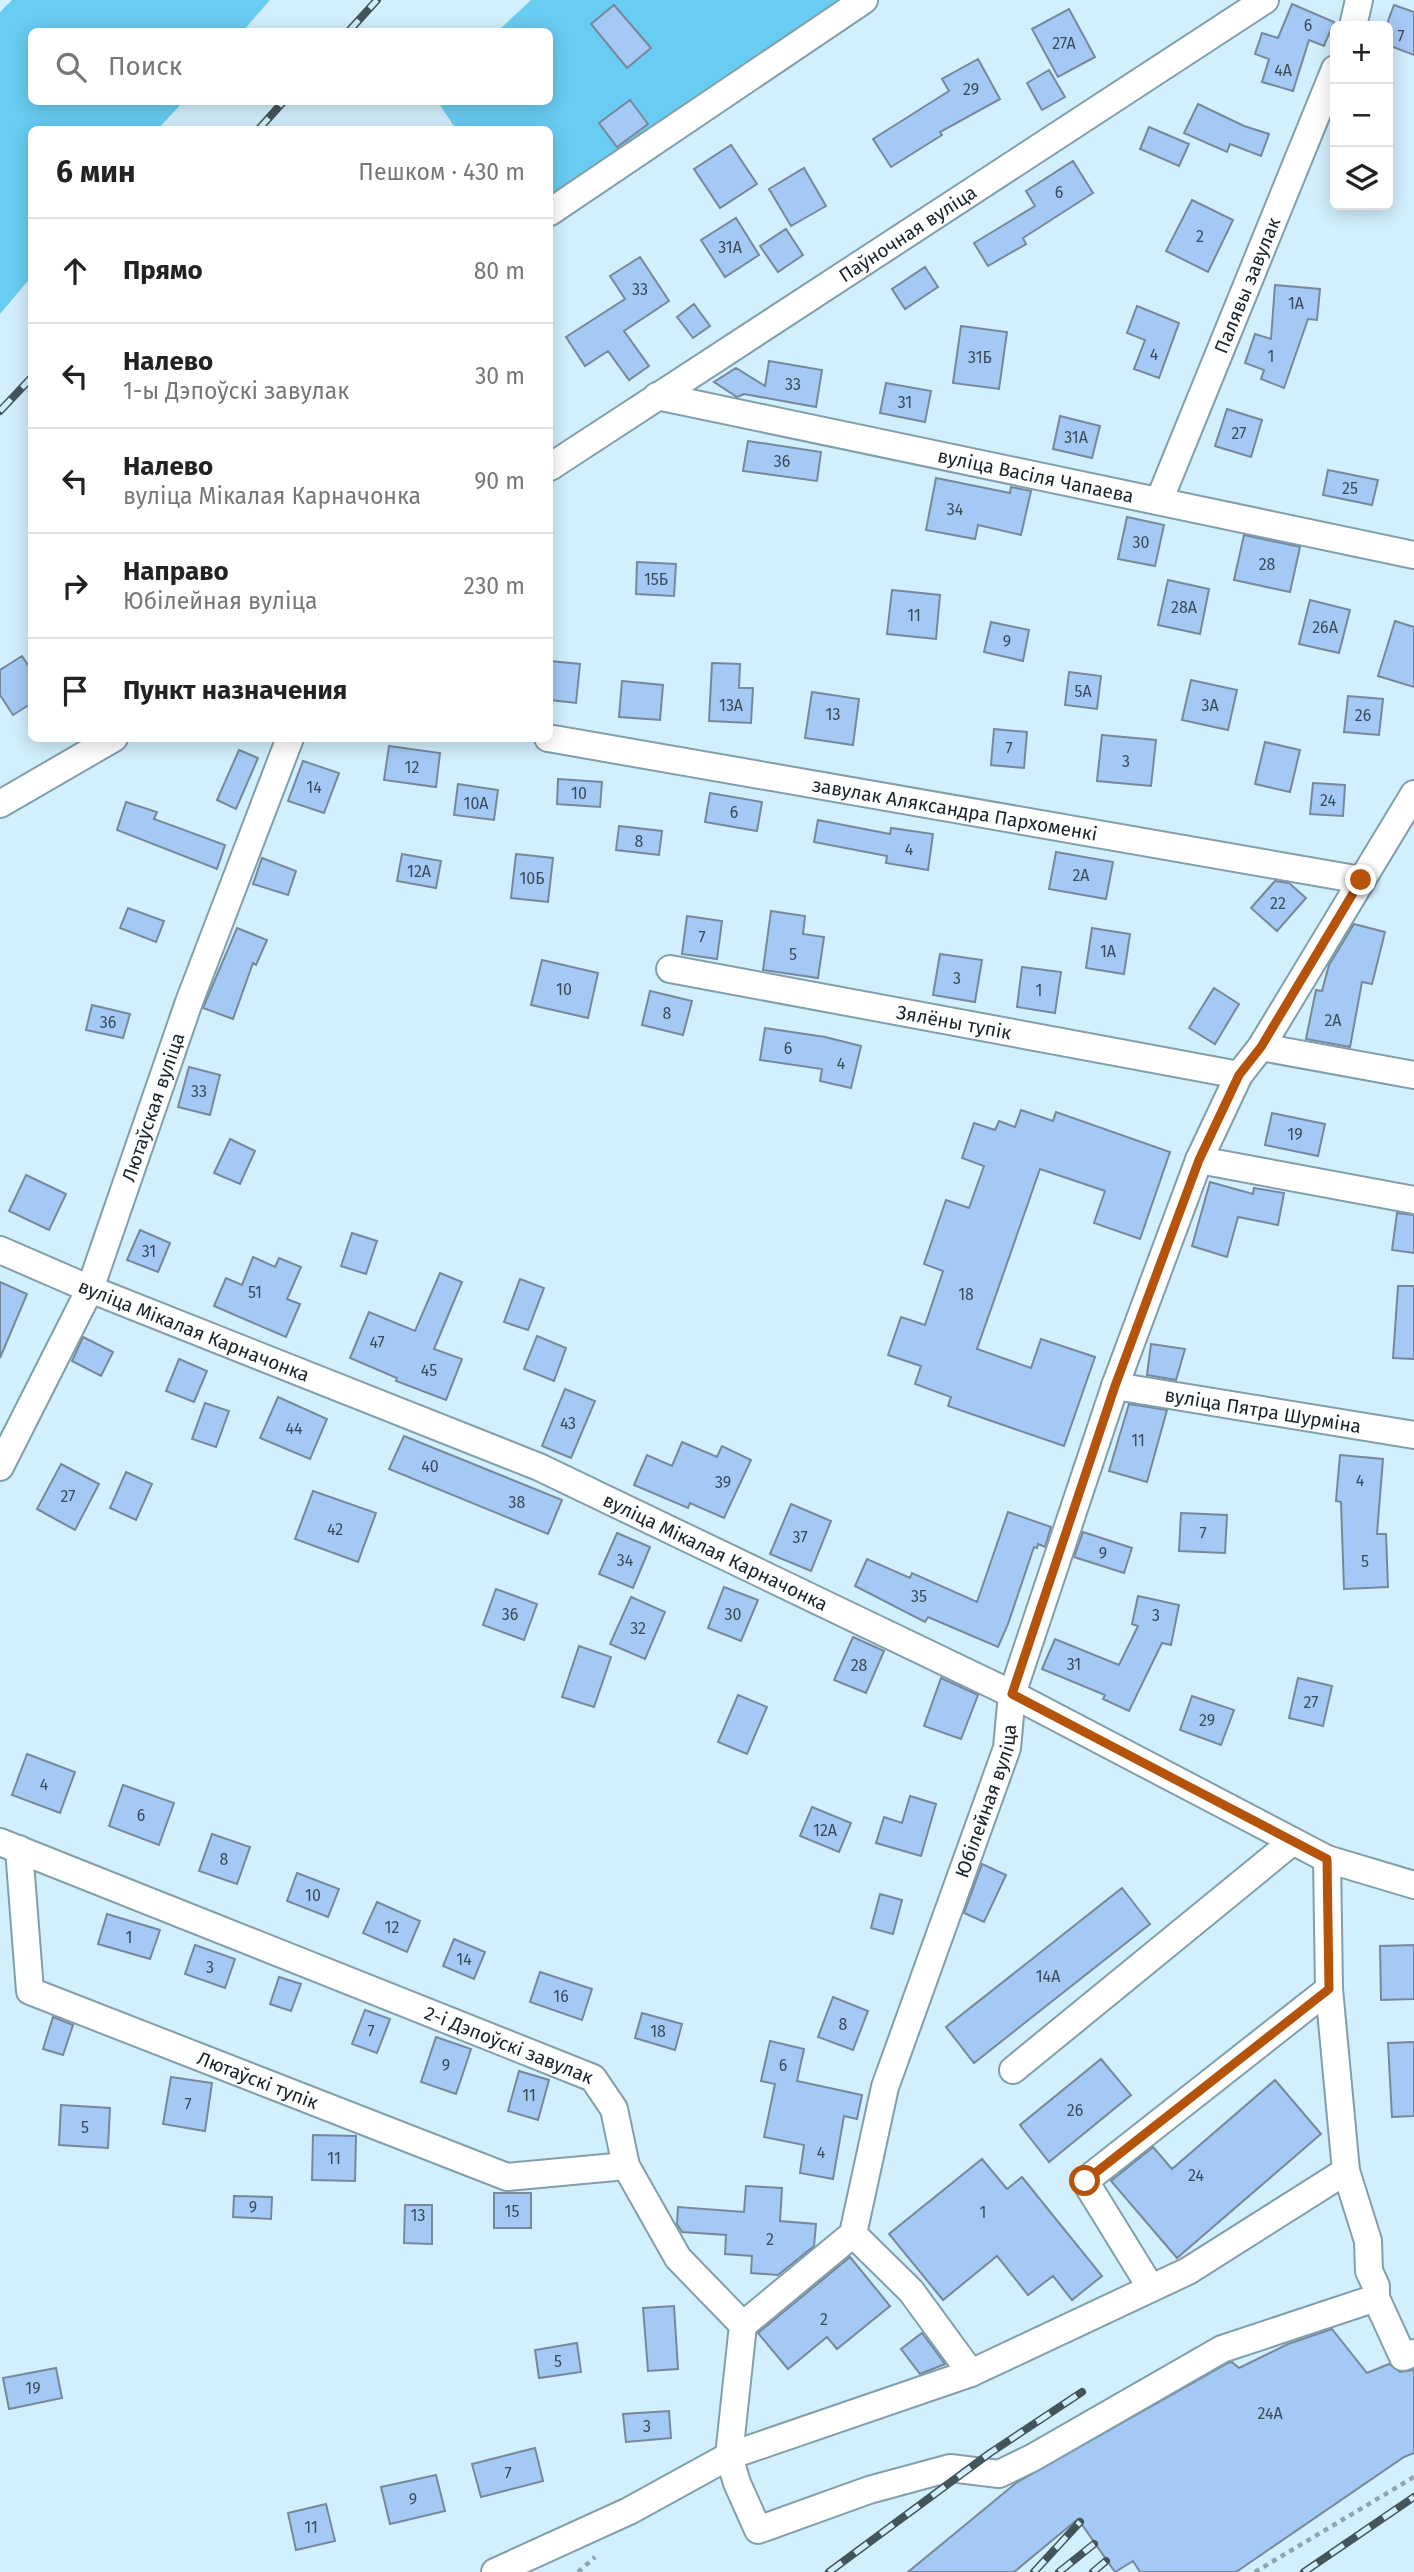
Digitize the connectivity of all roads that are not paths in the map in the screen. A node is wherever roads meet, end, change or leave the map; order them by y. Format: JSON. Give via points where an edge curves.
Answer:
{"nodes":[{"id":1,"x":864,"y":0,"type":"edge"},
{"id":2,"x":1265,"y":0,"type":"edge"},
{"id":3,"x":1359,"y":0,"type":"edge"},
{"id":4,"x":1354,"y":21,"type":"edge"},
{"id":5,"x":1330,"y":81,"type":"edge"},
{"id":6,"x":553,"y":210,"type":"edge"},
{"id":7,"x":657,"y":396,"type":"junction"},
{"id":8,"x":553,"y":465,"type":"edge"},
{"id":9,"x":1158,"y":501,"type":"junction"},
{"id":10,"x":1414,"y":555,"type":"edge"},
{"id":11,"x":553,"y":739,"type":"edge"},
{"id":12,"x":107,"y":742,"type":"edge"},
{"id":13,"x":288,"y":742,"type":"edge"},
{"id":14,"x":1414,"y":794,"type":"edge"},
{"id":15,"x":0,"y":804,"type":"edge"},
{"id":16,"x":1361,"y":880,"type":"junction"},
{"id":17,"x":670,"y":969,"type":"dead end"},
{"id":18,"x":1261,"y":1047,"type":"junction"},
{"id":19,"x":1239,"y":1075,"type":"junction"},
{"id":20,"x":1414,"y":1075,"type":"edge"},
{"id":21,"x":1199,"y":1160,"type":"junction"},
{"id":22,"x":1414,"y":1200,"type":"edge"},
{"id":23,"x":0,"y":1251,"type":"edge"},
{"id":24,"x":90,"y":1289,"type":"junction"},
{"id":25,"x":1115,"y":1386,"type":"junction"},
{"id":26,"x":1414,"y":1435,"type":"edge"},
{"id":27,"x":0,"y":1467,"type":"edge"},
{"id":28,"x":1012,"y":1694,"type":"junction"},
{"id":29,"x":1293,"y":1842,"type":"junction"},
{"id":30,"x":9,"y":1845,"type":"edge"},
{"id":31,"x":1327,"y":1859,"type":"junction"},
{"id":32,"x":1414,"y":1885,"type":"edge"},
{"id":33,"x":1329,"y":1989,"type":"junction"},
{"id":34,"x":1013,"y":2070,"type":"dead end"},
{"id":35,"x":626,"y":2166,"type":"junction"},
{"id":36,"x":1346,"y":2171,"type":"junction"},
{"id":37,"x":853,"y":2234,"type":"junction"},
{"id":38,"x":1151,"y":2288,"type":"junction"},
{"id":39,"x":1376,"y":2298,"type":"junction"},
{"id":40,"x":743,"y":2325,"type":"junction"},
{"id":41,"x":1414,"y":2353,"type":"edge"},
{"id":42,"x":971,"y":2372,"type":"junction"},
{"id":43,"x":729,"y":2456,"type":"junction"},
{"id":44,"x":495,"y":2572,"type":"edge"}],
"edges":[{"from":1,"to":6,"type":"street"},
{"from":2,"to":7,"type":"street","name":"Паўночная вуліца"},
{"from":3,"to":4,"type":"street"},
{"from":5,"to":9,"type":"street","name":"Палявы завулак"},
{"from":7,"to":8,"type":"street","name":"Паўночная вуліца"},
{"from":7,"to":9,"type":"street","name":"вуліца Васіля Чапаева"},
{"from":9,"to":10,"type":"street","name":"вуліца Васіля Чапаева"},
{"from":11,"to":16,"type":"street","name":"завулак Аляксандра Пархоменкі"},
{"from":12,"to":15,"type":"street"},
{"from":13,"to":24,"type":"street","name":"Лютаўская вуліца","via":[[189,1002]]},
{"from":14,"to":16,"type":"street","name":"Юбілейная вуліца"},
{"from":16,"to":18,"type":"street","name":"Юбілейная вуліца"},
{"from":17,"to":19,"type":"street","name":"Зялёны тупік"},
{"from":18,"to":19,"type":"street","name":"Юбілейная вуліца"},
{"from":18,"to":20,"type":"street"},
{"from":19,"to":21,"type":"street","name":"Юбілейная вуліца"},
{"from":21,"to":22,"type":"street"},
{"from":21,"to":25,"type":"street","name":"Юбілейная вуліца"},
{"from":23,"to":24,"type":"street","name":"вуліца Мікалая Карначонка"},
{"from":24,"to":27,"type":"street","name":"Лютаўская вуліца"},
{"from":24,"to":28,"type":"street","name":"вуліца Мікалая Карначонка","via":[[539,1468]]},
{"from":25,"to":26,"type":"street","name":"вуліца Пятра Шурміна"},
{"from":25,"to":28,"type":"street","name":"Юбілейная вуліца"},
{"from":28,"to":29,"type":"street","name":"вуліца Мікалая Карначонка"},
{"from":28,"to":37,"type":"street","name":"Юбілейная вуліца","via":[[1007,1748],[885,2087]]},
{"from":29,"to":31,"type":"street","name":"вуліца Мікалая Карначонка"},
{"from":29,"to":34,"type":"street"},
{"from":30,"to":35,"type":"street","name":"2-і Дэпоўскі завулак","via":[[593,2078],[614,2109]]},
{"from":30,"to":35,"type":"street","name":"Лютаўскі тупік","via":[[30,1990],[506,2177]]},
{"from":31,"to":32,"type":"street","name":"вуліца Мікалая Карначонка"},
{"from":31,"to":33,"type":"street"},
{"from":33,"to":36,"type":"street"},
{"from":33,"to":38,"type":"street","via":[[1085,2181]]},
{"from":35,"to":40,"type":"street","name":"2-і Дэпоўскі завулак","via":[[678,2258]]},
{"from":36,"to":38,"type":"street","via":[[1188,2271]]},
{"from":36,"to":39,"type":"street","via":[[1368,2241]]},
{"from":37,"to":40,"type":"street"},
{"from":37,"to":42,"type":"street","via":[[911,2291]]},
{"from":38,"to":42,"type":"street"},
{"from":39,"to":41,"type":"street","via":[[1403,2357]]},
{"from":39,"to":43,"type":"street","via":[[1222,2348],[999,2474],[950,2468],[869,2490],[758,2530]]},
{"from":40,"to":43,"type":"street"},
{"from":42,"to":43,"type":"street"},
{"from":43,"to":44,"type":"street","via":[[629,2511]]}]}
